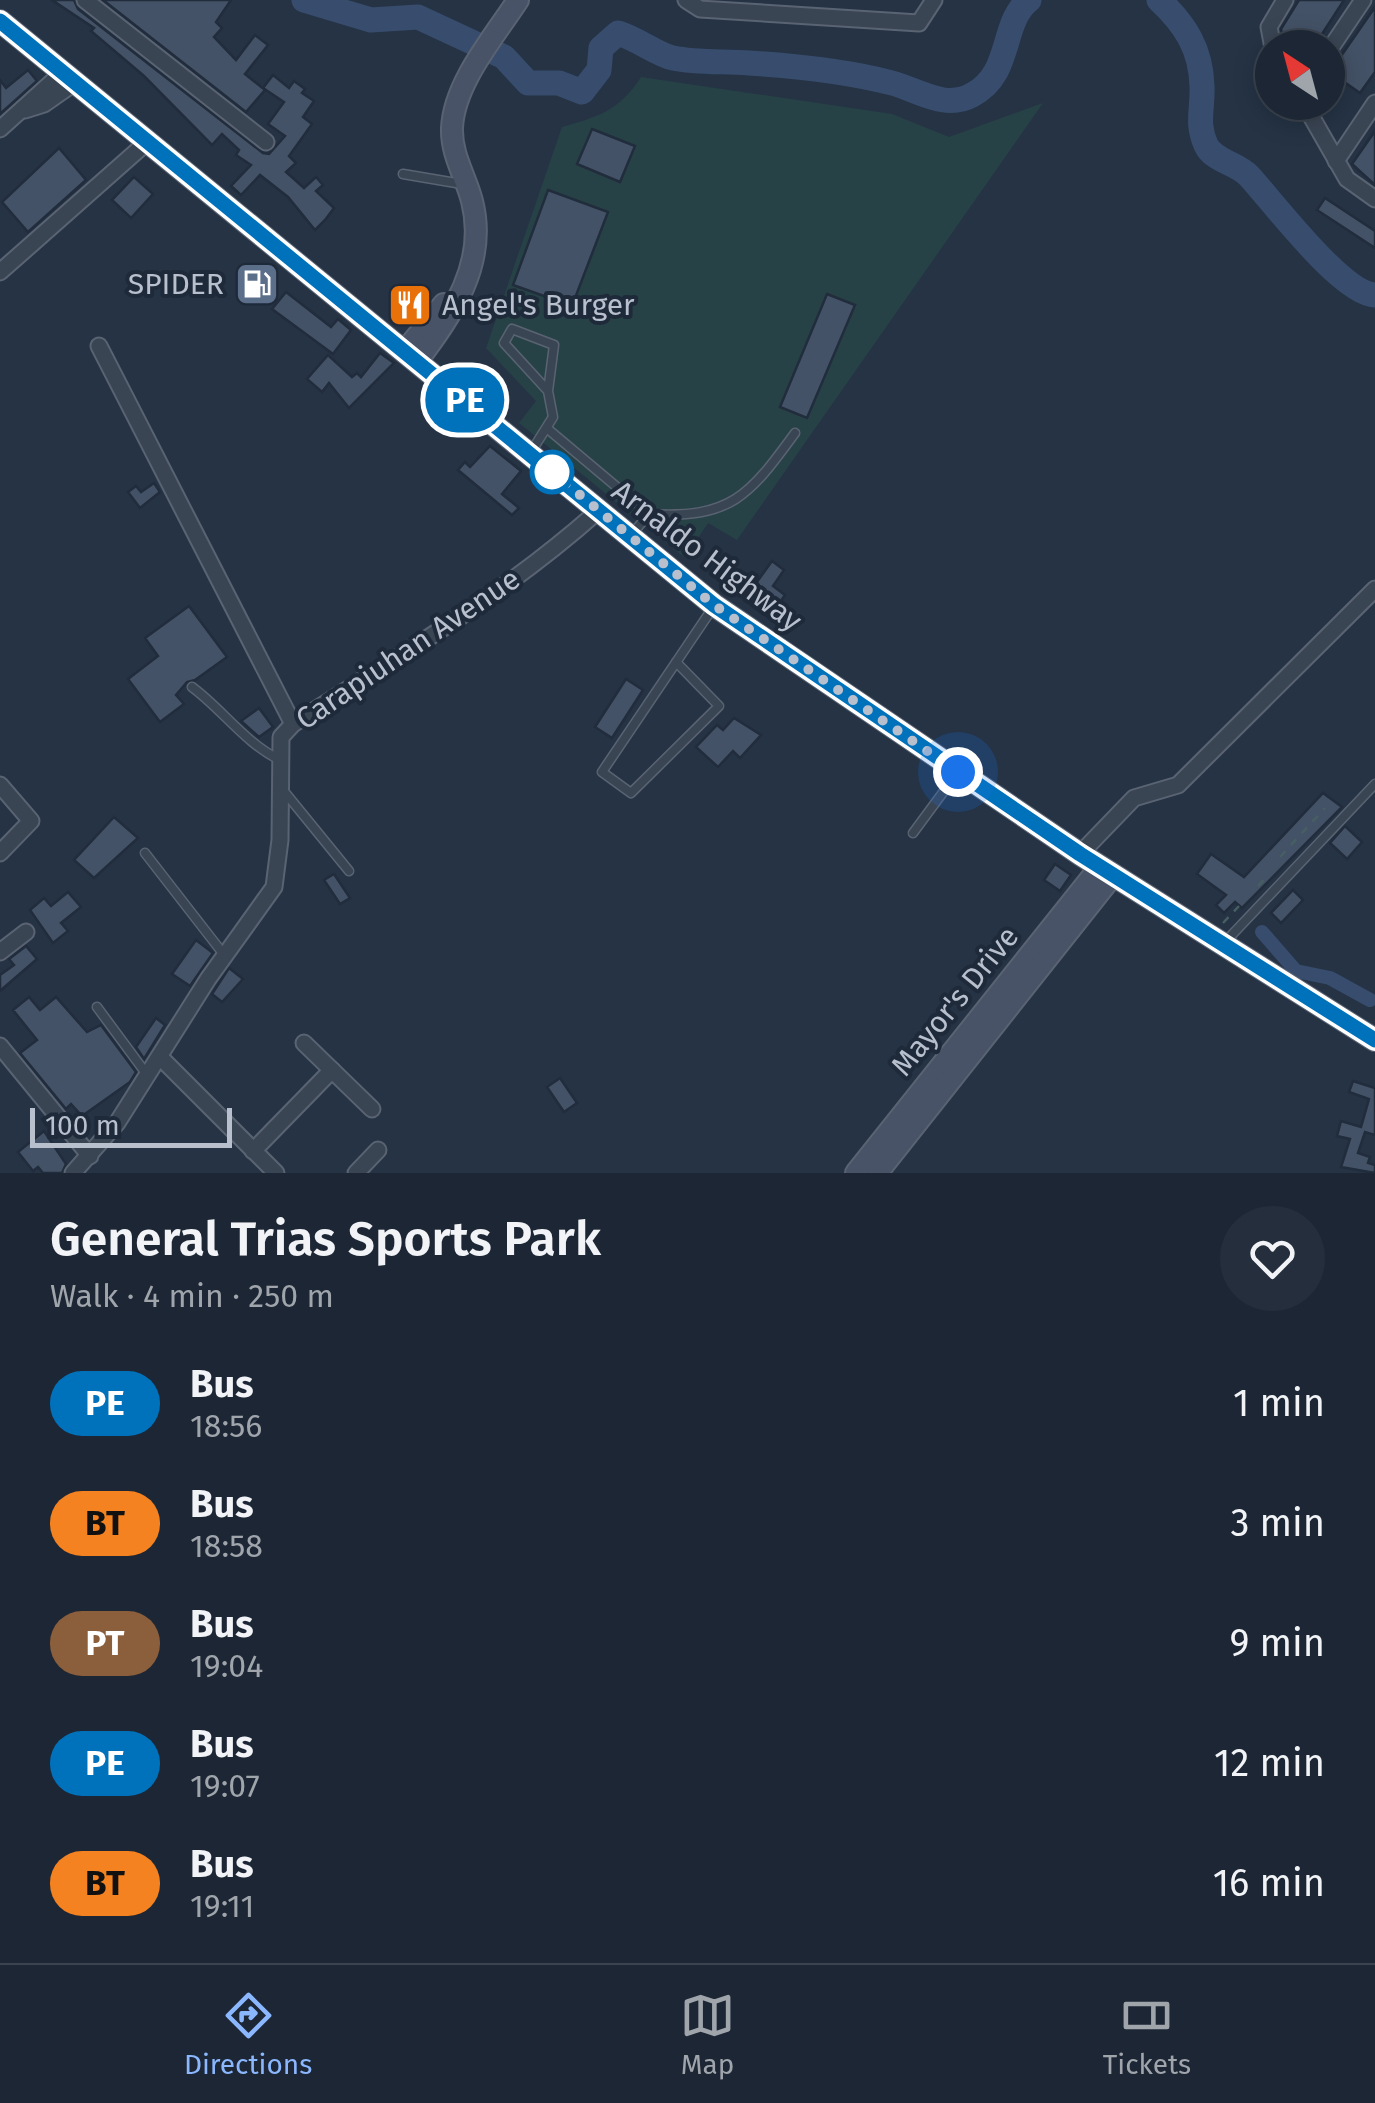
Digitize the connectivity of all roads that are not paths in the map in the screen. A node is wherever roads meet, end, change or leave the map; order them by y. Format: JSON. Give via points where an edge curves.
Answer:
{"nodes":[{"id":1,"x":85,"y":0,"type":"edge"},
{"id":2,"x":518,"y":0,"type":"edge"},
{"id":3,"x":686,"y":0,"type":"edge"},
{"id":4,"x":934,"y":0,"type":"edge"},
{"id":5,"x":1285,"y":0,"type":"edge"},
{"id":6,"x":1363,"y":0,"type":"edge"},
{"id":7,"x":0,"y":21,"type":"edge"},
{"id":8,"x":1271,"y":30,"type":"edge"},
{"id":9,"x":1343,"y":30,"type":"edge"},
{"id":10,"x":68,"y":78,"type":"junction"},
{"id":11,"x":1375,"y":103,"type":"edge"},
{"id":12,"x":1314,"y":120,"type":"edge"},
{"id":13,"x":0,"y":129,"type":"edge"},
{"id":14,"x":266,"y":142,"type":"dead end"},
{"id":15,"x":146,"y":143,"type":"junction"},
{"id":16,"x":1336,"y":161,"type":"junction"},
{"id":17,"x":403,"y":174,"type":"dead end"},
{"id":18,"x":467,"y":185,"type":"junction"},
{"id":19,"x":1375,"y":199,"type":"edge"},
{"id":20,"x":0,"y":272,"type":"edge"},
{"id":21,"x":99,"y":346,"type":"dead end"},
{"id":22,"x":411,"y":356,"type":"junction"},
{"id":23,"x":548,"y":390,"type":"junction"},
{"id":24,"x":549,"y":430,"type":"junction"},
{"id":25,"x":795,"y":432,"type":"dead end"},
{"id":26,"x":530,"y":453,"type":"junction"},
{"id":27,"x":598,"y":511,"type":"junction"},
{"id":28,"x":649,"y":514,"type":"junction"},
{"id":29,"x":629,"y":538,"type":"junction"},
{"id":30,"x":1375,"y":589,"type":"edge"},
{"id":31,"x":714,"y":605,"type":"junction"},
{"id":32,"x":676,"y":662,"type":"junction"},
{"id":33,"x":192,"y":688,"type":"dead end"},
{"id":34,"x":293,"y":724,"type":"junction"},
{"id":35,"x":280,"y":760,"type":"junction"},
{"id":36,"x":958,"y":772,"type":"junction"},
{"id":37,"x":1375,"y":784,"type":"edge"},
{"id":38,"x":0,"y":785,"type":"edge"},
{"id":39,"x":280,"y":786,"type":"junction"},
{"id":40,"x":913,"y":833,"type":"dead end"},
{"id":41,"x":0,"y":853,"type":"edge"},
{"id":42,"x":145,"y":853,"type":"dead end"},
{"id":43,"x":1080,"y":854,"type":"junction"},
{"id":44,"x":348,"y":871,"type":"dead end"},
{"id":45,"x":1107,"y":871,"type":"junction"},
{"id":46,"x":26,"y":932,"type":"dead end"},
{"id":47,"x":1217,"y":941,"type":"junction"},
{"id":48,"x":0,"y":952,"type":"edge"},
{"id":49,"x":225,"y":956,"type":"junction"},
{"id":50,"x":97,"y":1007,"type":"dead end"},
{"id":51,"x":1375,"y":1040,"type":"edge"},
{"id":52,"x":304,"y":1043,"type":"dead end"},
{"id":53,"x":1,"y":1050,"type":"edge"},
{"id":54,"x":160,"y":1057,"type":"junction"},
{"id":55,"x":332,"y":1070,"type":"junction"},
{"id":56,"x":148,"y":1076,"type":"junction"},
{"id":57,"x":372,"y":1109,"type":"dead end"},
{"id":58,"x":378,"y":1150,"type":"dead end"},
{"id":59,"x":253,"y":1151,"type":"junction"},
{"id":60,"x":90,"y":1156,"type":"junction"},
{"id":61,"x":72,"y":1173,"type":"edge"},
{"id":62,"x":276,"y":1173,"type":"edge"},
{"id":63,"x":356,"y":1173,"type":"edge"},
{"id":64,"x":856,"y":1173,"type":"edge"},
{"id":65,"x":877,"y":1173,"type":"edge"}],
"edges":[{"from":1,"to":14,"type":"street"},
{"from":2,"to":18,"type":"main road","via":[[456,107],[454,152]]},
{"from":3,"to":4,"type":"street","via":[[700,8],[920,23]]},
{"from":5,"to":8,"type":"street"},
{"from":6,"to":9,"type":"street"},
{"from":7,"to":10,"type":"main road","name":"Arnaldo Highway"},
{"from":10,"to":13,"type":"street","via":[[44,104]]},
{"from":10,"to":15,"type":"main road","name":"Arnaldo Highway"},
{"from":11,"to":16,"type":"street"},
{"from":12,"to":16,"type":"street"},
{"from":15,"to":20,"type":"street"},
{"from":15,"to":22,"type":"main road","name":"Arnaldo Highway"},
{"from":16,"to":19,"type":"street"},
{"from":17,"to":18,"type":"lane"},
{"from":18,"to":22,"type":"main road","via":[[476,238],[466,282],[452,314]]},
{"from":21,"to":34,"type":"street"},
{"from":22,"to":26,"type":"main road","name":"Arnaldo Highway"},
{"from":23,"to":23,"type":"lane","via":[[554,346],[512,328],[504,343]]},
{"from":23,"to":24,"type":"lane"},
{"from":24,"to":26,"type":"lane"},
{"from":24,"to":28,"type":"lane"},
{"from":25,"to":28,"type":"lane","via":[[755,484],[716,510]]},
{"from":26,"to":27,"type":"main road","name":"Arnaldo Highway"},
{"from":27,"to":29,"type":"main road","name":"Arnaldo Highway"},
{"from":27,"to":34,"type":"street","name":"Carapiuhan Avenue","via":[[456,621]]},
{"from":28,"to":29,"type":"lane"},
{"from":29,"to":31,"type":"main road","name":"Arnaldo Highway"},
{"from":30,"to":43,"type":"street","via":[[1178,785],[1134,798]]},
{"from":31,"to":32,"type":"lane"},
{"from":31,"to":36,"type":"main road","name":"Arnaldo Highway"},
{"from":32,"to":32,"type":"lane","via":[[602,772],[631,793],[719,706]]},
{"from":33,"to":35,"type":"lane"},
{"from":34,"to":35,"type":"street","name":"Carapiuhan Avenue","via":[[281,737]]},
{"from":35,"to":39,"type":"street","name":"Carapiuhan Avenue"},
{"from":36,"to":40,"type":"lane"},
{"from":36,"to":43,"type":"main road","name":"Arnaldo Highway"},
{"from":37,"to":47,"type":"lane"},
{"from":38,"to":41,"type":"street","via":[[31,821]]},
{"from":39,"to":44,"type":"lane"},
{"from":39,"to":49,"type":"street","name":"Carapiuhan Avenue","via":[[274,888]]},
{"from":42,"to":49,"type":"lane"},
{"from":43,"to":45,"type":"main road","name":"Arnaldo Highway"},
{"from":45,"to":47,"type":"main road","name":"Arnaldo Highway"},
{"from":45,"to":64,"type":"main road","name":"Mayor's Drive"},
{"from":45,"to":65,"type":"main road","name":"Mayor's Drive"},
{"from":46,"to":48,"type":"street"},
{"from":47,"to":51,"type":"main road","name":"Arnaldo Highway"},
{"from":49,"to":54,"type":"street","name":"Carapiuhan Avenue"},
{"from":50,"to":56,"type":"lane"},
{"from":52,"to":55,"type":"street"},
{"from":53,"to":60,"type":"street"},
{"from":54,"to":56,"type":"street","name":"Carapiuhan Avenue"},
{"from":54,"to":59,"type":"street"},
{"from":55,"to":57,"type":"street"},
{"from":55,"to":59,"type":"street"},
{"from":56,"to":60,"type":"street","name":"Carapiuhan Avenue"},
{"from":58,"to":63,"type":"street"},
{"from":59,"to":62,"type":"street"},
{"from":60,"to":61,"type":"street","name":"Carapiuhan Avenue"}]}
